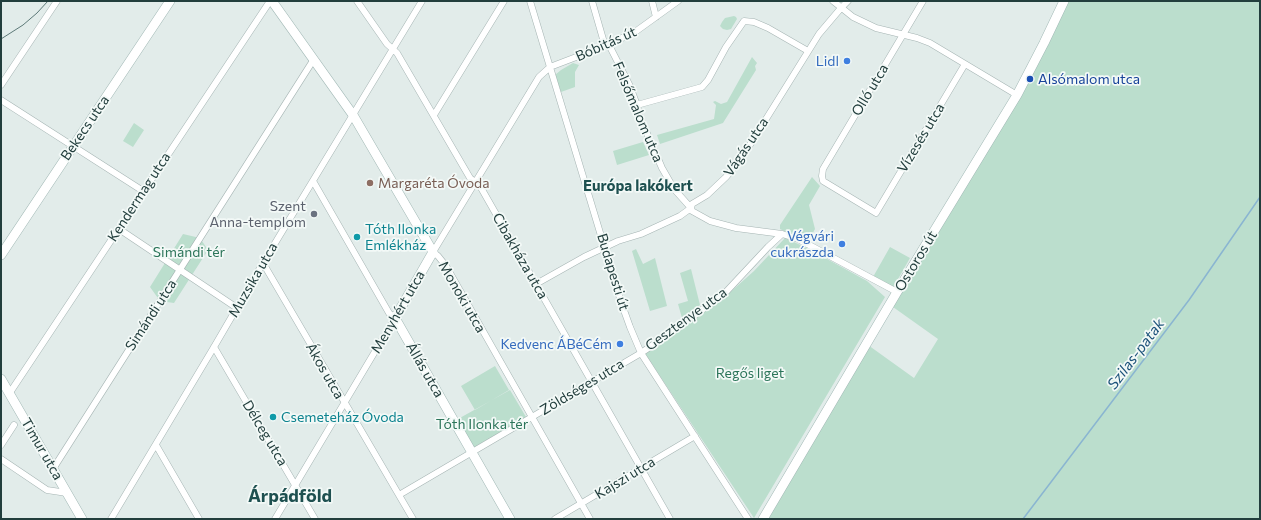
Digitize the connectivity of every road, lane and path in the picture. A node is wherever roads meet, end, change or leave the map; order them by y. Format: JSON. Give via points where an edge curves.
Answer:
{"nodes":[{"id":1,"x":58,"y":1,"type":"edge"},
{"id":2,"x":170,"y":1,"type":"edge"},
{"id":3,"x":271,"y":1,"type":"edge"},
{"id":4,"x":357,"y":1,"type":"edge"},
{"id":5,"x":422,"y":1,"type":"edge"},
{"id":6,"x":504,"y":1,"type":"edge"},
{"id":7,"x":530,"y":1,"type":"edge"},
{"id":8,"x":592,"y":1,"type":"edge"},
{"id":9,"x":652,"y":1,"type":"edge"},
{"id":10,"x":678,"y":1,"type":"edge"},
{"id":11,"x":833,"y":1,"type":"edge"},
{"id":12,"x":848,"y":1,"type":"edge"},
{"id":13,"x":923,"y":1,"type":"edge"},
{"id":14,"x":1064,"y":1,"type":"edge"},
{"id":15,"x":840,"y":8,"type":"junction"},
{"id":16,"x":656,"y":17,"type":"junction"},
{"id":17,"x":903,"y":35,"type":"junction"},
{"id":18,"x":607,"y":46,"type":"junction"},
{"id":19,"x":392,"y":50,"type":"junction"},
{"id":20,"x":808,"y":51,"type":"junction"},
{"id":21,"x":314,"y":59,"type":"junction"},
{"id":22,"x":965,"y":64,"type":"junction"},
{"id":23,"x":550,"y":67,"type":"junction"},
{"id":24,"x":1,"y":85,"type":"edge"},
{"id":25,"x":1017,"y":95,"type":"junction"},
{"id":26,"x":1,"y":100,"type":"edge"},
{"id":27,"x":637,"y":105,"type":"junction"},
{"id":28,"x":434,"y":115,"type":"junction"},
{"id":29,"x":353,"y":116,"type":"junction"},
{"id":30,"x":73,"y":146,"type":"junction"},
{"id":31,"x":313,"y":181,"type":"junction"},
{"id":32,"x":475,"y":183,"type":"junction"},
{"id":33,"x":143,"y":191,"type":"junction"},
{"id":34,"x":691,"y":208,"type":"junction"},
{"id":35,"x":876,"y":213,"type":"joint"},
{"id":36,"x":119,"y":229,"type":"junction"},
{"id":37,"x":782,"y":234,"type":"junction"},
{"id":38,"x":605,"y":248,"type":"junction"},
{"id":39,"x":433,"y":252,"type":"junction"},
{"id":40,"x":1,"y":255,"type":"edge"},
{"id":41,"x":263,"y":263,"type":"junction"},
{"id":42,"x":180,"y":270,"type":"junction"},
{"id":43,"x":536,"y":284,"type":"junction"},
{"id":44,"x":897,"y":292,"type":"junction"},
{"id":45,"x":237,"y":308,"type":"junction"},
{"id":46,"x":395,"y":318,"type":"junction"},
{"id":47,"x":214,"y":347,"type":"junction"},
{"id":48,"x":641,"y":352,"type":"junction"},
{"id":49,"x":1,"y":379,"type":"edge"},
{"id":50,"x":591,"y":382,"type":"junction"},
{"id":51,"x":9,"y":394,"type":"junction"},
{"id":52,"x":344,"y":402,"type":"junction"},
{"id":53,"x":532,"y":417,"type":"junction"},
{"id":54,"x":14,"y":425,"type":"dead end"},
{"id":55,"x":695,"y":436,"type":"junction"},
{"id":56,"x":1,"y":445,"type":"edge"},
{"id":57,"x":156,"y":445,"type":"junction"},
{"id":58,"x":471,"y":453,"type":"junction"},
{"id":59,"x":1,"y":459,"type":"edge"},
{"id":60,"x":53,"y":468,"type":"junction"},
{"id":61,"x":641,"y":468,"type":"junction"},
{"id":62,"x":295,"y":485,"type":"junction"},
{"id":63,"x":67,"y":493,"type":"junction"},
{"id":64,"x":399,"y":495,"type":"junction"},
{"id":65,"x":581,"y":504,"type":"junction"},
{"id":66,"x":82,"y":519,"type":"edge"},
{"id":67,"x":111,"y":519,"type":"edge"},
{"id":68,"x":200,"y":519,"type":"edge"},
{"id":69,"x":274,"y":519,"type":"edge"},
{"id":70,"x":315,"y":519,"type":"edge"},
{"id":71,"x":413,"y":519,"type":"edge"},
{"id":72,"x":510,"y":519,"type":"edge"},
{"id":73,"x":555,"y":519,"type":"edge"},
{"id":74,"x":590,"y":519,"type":"edge"},
{"id":75,"x":670,"y":519,"type":"edge"},
{"id":76,"x":748,"y":519,"type":"edge"},
{"id":77,"x":763,"y":519,"type":"edge"}],
"edges":[{"from":1,"to":24,"type":"street"},
{"from":2,"to":30,"type":"street","name":"Bekecs utca"},
{"from":3,"to":21,"type":"street","name":"Monoki utca"},
{"from":3,"to":33,"type":"street","name":"Kendermag utca"},
{"from":4,"to":19,"type":"street","name":"Cibakháza utca"},
{"from":5,"to":19,"type":"street","name":"Muzsika utca"},
{"from":6,"to":28,"type":"street"},
{"from":7,"to":23,"type":"street","name":"Budapesti út"},
{"from":8,"to":18,"type":"street","name":"Felsőmalom utca"},
{"from":9,"to":16,"type":"street"},
{"from":10,"to":16,"type":"street","name":"Bóbitás út"},
{"from":11,"to":15,"type":"street"},
{"from":12,"to":15,"type":"street","name":"Vágás utca"},
{"from":13,"to":17,"type":"street","name":"Olló utca"},
{"from":14,"to":25,"type":"street","name":"Ostoros út"},
{"from":15,"to":17,"type":"street","via":[[863,23]]},
{"from":15,"to":20,"type":"street","name":"Vágás utca"},
{"from":16,"to":18,"type":"street","name":"Bóbitás út","via":[[635,32]]},
{"from":17,"to":22,"type":"street","via":[[930,43]]},
{"from":17,"to":35,"type":"street","name":"Olló utca","via":[[823,169],[823,181]]},
{"from":18,"to":23,"type":"street","name":"Bóbitás út"},
{"from":18,"to":27,"type":"street","name":"Felsőmalom utca","via":[[629,84]]},
{"from":19,"to":28,"type":"street","name":"Cibakháza utca","via":[[397,53]]},
{"from":19,"to":29,"type":"street","name":"Muzsika utca"},
{"from":20,"to":27,"type":"street","via":[[768,28],[744,21],[702,87]]},
{"from":20,"to":34,"type":"street","name":"Vágás utca","via":[[743,156],[726,177],[707,195],[692,204]]},
{"from":21,"to":29,"type":"street","name":"Monoki utca"},
{"from":21,"to":42,"type":"street","name":"Simándi utca"},
{"from":22,"to":25,"type":"street"},
{"from":22,"to":35,"type":"street","name":"Vízesés utca"},
{"from":23,"to":32,"type":"street","name":"Menyhért utca","via":[[539,77]]},
{"from":23,"to":38,"type":"street","name":"Budapesti út"},
{"from":25,"to":44,"type":"street","name":"Ostoros út"},
{"from":26,"to":30,"type":"street"},
{"from":27,"to":34,"type":"street","name":"Felsőmalom utca","via":[[662,168],[674,188]]},
{"from":28,"to":32,"type":"street","name":"Cibakháza utca"},
{"from":29,"to":31,"type":"street","name":"Muzsika utca"},
{"from":29,"to":39,"type":"street","name":"Monoki utca"},
{"from":30,"to":33,"type":"street"},
{"from":30,"to":40,"type":"street","name":"Bekecs utca"},
{"from":31,"to":41,"type":"street","name":"Muzsika utca"},
{"from":31,"to":46,"type":"street","name":"Állás utca","via":[[389,313]]},
{"from":32,"to":39,"type":"street","name":"Menyhért utca"},
{"from":32,"to":43,"type":"street","name":"Cibakháza utca","via":[[480,186]]},
{"from":33,"to":36,"type":"street","name":"Kendermag utca"},
{"from":34,"to":37,"type":"street","name":"Felsőmalom utca","via":[[710,221],[736,228]]},
{"from":34,"to":38,"type":"street","name":"Vágás utca","via":[[661,226]]},
{"from":36,"to":42,"type":"street"},
{"from":36,"to":51,"type":"street","name":"Kendermag utca"},
{"from":37,"to":44,"type":"street","name":"Felsőmalom utca","via":[[810,244]]},
{"from":37,"to":48,"type":"street","name":"Gesztenye utca","via":[[725,293]]},
{"from":38,"to":43,"type":"street","name":"Vágás utca"},
{"from":38,"to":48,"type":"street","name":"Budapesti út","via":[[621,302]]},
{"from":39,"to":46,"type":"street","name":"Menyhért utca"},
{"from":39,"to":53,"type":"street","name":"Monoki utca","via":[[446,266]]},
{"from":41,"to":45,"type":"street","name":"Muzsika utca"},
{"from":41,"to":52,"type":"street","name":"Ákos utca"},
{"from":42,"to":45,"type":"street"},
{"from":42,"to":60,"type":"street","name":"Simándi utca"},
{"from":43,"to":50,"type":"street","name":"Cibakháza utca"},
{"from":44,"to":77,"type":"street","name":"Ostoros út"},
{"from":45,"to":47,"type":"street","name":"Muzsika utca"},
{"from":46,"to":52,"type":"street","name":"Menyhért utca"},
{"from":46,"to":58,"type":"street","name":"Állás utca"},
{"from":47,"to":57,"type":"street","name":"Muzsika utca"},
{"from":47,"to":62,"type":"street","name":"Délceg utca"},
{"from":48,"to":50,"type":"street","name":"Zöldséges utca"},
{"from":48,"to":55,"type":"street","name":"Budapesti út"},
{"from":49,"to":51,"type":"street","name":"Timur utca"},
{"from":50,"to":53,"type":"street","name":"Zöldséges utca"},
{"from":50,"to":61,"type":"street","name":"Cibakháza utca"},
{"from":51,"to":60,"type":"street","name":"Timur utca"},
{"from":52,"to":62,"type":"street","name":"Menyhért utca"},
{"from":52,"to":64,"type":"street","name":"Ákos utca"},
{"from":53,"to":58,"type":"street","name":"Zöldséges utca"},
{"from":53,"to":65,"type":"street","name":"Monoki utca"},
{"from":54,"to":56,"type":"street"},
{"from":55,"to":61,"type":"street","name":"Kajszi utca"},
{"from":55,"to":76,"type":"street","name":"Budapesti út"},
{"from":57,"to":67,"type":"street","name":"Muzsika utca"},
{"from":57,"to":68,"type":"street"},
{"from":58,"to":64,"type":"street","name":"Zöldséges utca"},
{"from":58,"to":72,"type":"street","name":"Állás utca"},
{"from":59,"to":63,"type":"street","via":[[47,490]]},
{"from":60,"to":63,"type":"street","name":"Timur utca"},
{"from":61,"to":65,"type":"street","name":"Kajszi utca"},
{"from":61,"to":75,"type":"street","name":"Cibakháza utca"},
{"from":62,"to":69,"type":"street","name":"Menyhért utca"},
{"from":62,"to":70,"type":"street","name":"Délceg utca"},
{"from":63,"to":66,"type":"street","name":"Timur utca"},
{"from":64,"to":71,"type":"street","name":"Ákos utca"},
{"from":65,"to":73,"type":"street","name":"Kajszi utca"},
{"from":65,"to":74,"type":"street","name":"Monoki utca"}]}
